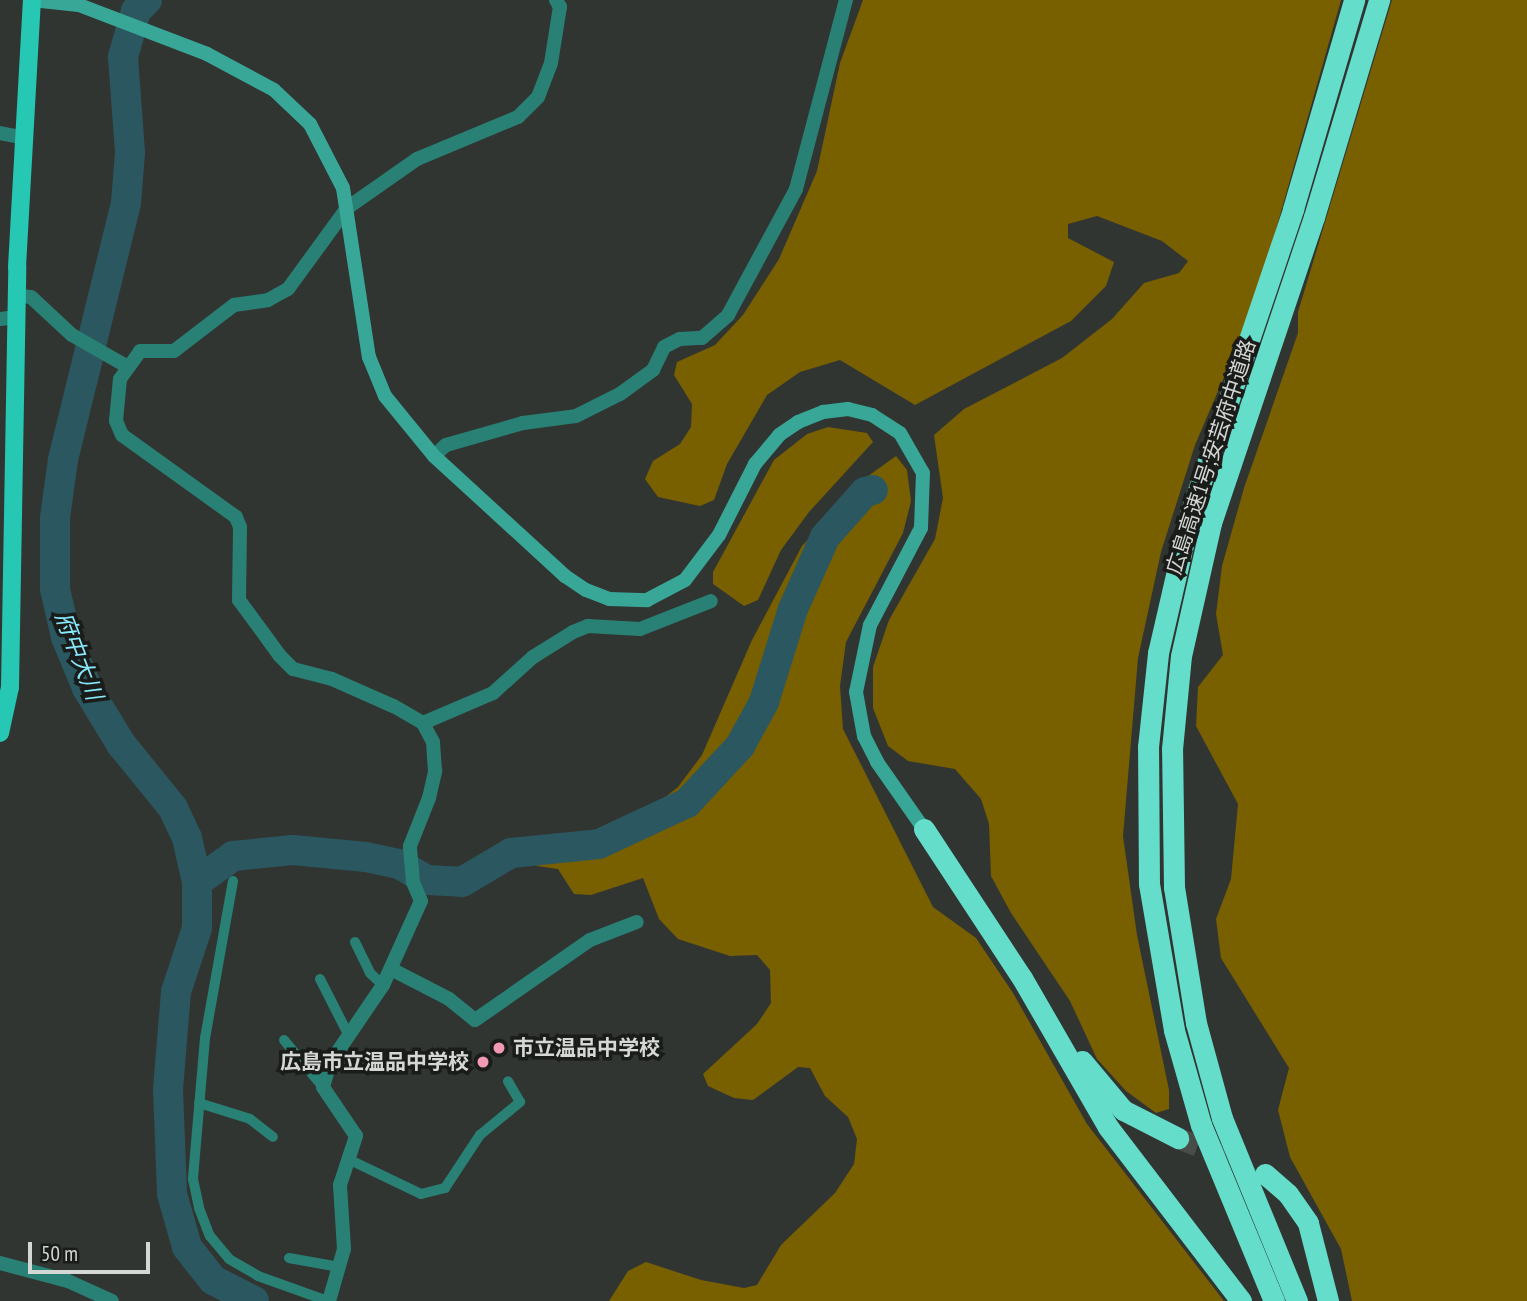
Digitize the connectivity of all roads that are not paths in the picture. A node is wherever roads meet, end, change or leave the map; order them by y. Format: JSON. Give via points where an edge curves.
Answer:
{"nodes":[{"id":1,"x":32,"y":0,"type":"edge"},
{"id":2,"x":556,"y":0,"type":"edge"},
{"id":3,"x":846,"y":0,"type":"edge"},
{"id":4,"x":1354,"y":0,"type":"edge"},
{"id":5,"x":1379,"y":0,"type":"edge"},
{"id":6,"x":0,"y":133,"type":"edge"},
{"id":7,"x":26,"y":138,"type":"junction"},
{"id":8,"x":348,"y":208,"type":"junction"},
{"id":9,"x":16,"y":295,"type":"junction"},
{"id":10,"x":8,"y":318,"type":"edge"},
{"id":11,"x":125,"y":365,"type":"junction"},
{"id":12,"x":434,"y":456,"type":"junction"},
{"id":13,"x":647,"y":600,"type":"junction"},
{"id":14,"x":711,"y":601,"type":"dead end"},
{"id":15,"x":654,"y":622,"type":"junction"},
{"id":16,"x":5,"y":641,"type":"edge"},
{"id":17,"x":423,"y":723,"type":"junction"},
{"id":18,"x":0,"y":733,"type":"edge"},
{"id":19,"x":924,"y":830,"type":"junction"},
{"id":20,"x":233,"y":881,"type":"dead end"},
{"id":21,"x":637,"y":922,"type":"dead end"},
{"id":22,"x":355,"y":942,"type":"dead end"},
{"id":23,"x":391,"y":969,"type":"junction"},
{"id":24,"x":320,"y":979,"type":"dead end"},
{"id":25,"x":383,"y":985,"type":"junction"},
{"id":26,"x":348,"y":1034,"type":"junction"},
{"id":27,"x":284,"y":1040,"type":"dead end"},
{"id":28,"x":508,"y":1082,"type":"dead end"},
{"id":29,"x":323,"y":1087,"type":"junction"},
{"id":30,"x":200,"y":1103,"type":"junction"},
{"id":31,"x":272,"y":1137,"type":"dead end"},
{"id":32,"x":1178,"y":1138,"type":"tunnel mouth"},
{"id":33,"x":348,"y":1159,"type":"junction"},
{"id":34,"x":1265,"y":1174,"type":"dead end"},
{"id":35,"x":289,"y":1258,"type":"dead end"},
{"id":36,"x":0,"y":1263,"type":"edge"},
{"id":37,"x":339,"y":1267,"type":"junction"},
{"id":38,"x":112,"y":1301,"type":"edge"},
{"id":39,"x":328,"y":1301,"type":"edge"},
{"id":40,"x":1241,"y":1301,"type":"edge"},
{"id":41,"x":1274,"y":1301,"type":"edge"},
{"id":42,"x":1297,"y":1301,"type":"edge"},
{"id":43,"x":1328,"y":1301,"type":"edge"}],
"edges":[{"from":1,"to":7,"type":"main road"},
{"from":1,"to":8,"type":"street","via":[[79,5],[253,76],[294,107],[323,143]]},
{"from":2,"to":8,"type":"street","via":[[560,7],[551,63],[538,97],[518,117],[417,159]]},
{"from":3,"to":12,"type":"street","via":[[796,189],[728,315],[702,338],[680,339],[664,347],[653,370],[620,394],[576,416],[523,423],[446,445]]},
{"from":4,"to":41,"type":"highway","name":"広島高速1号;安芸府中道路","via":[[1177,559],[1152,699],[1146,796],[1156,934],[1185,1074],[1220,1173]]},
{"from":5,"to":42,"type":"highway","name":"広島高速1号;安芸府中道路","via":[[1276,333],[1211,523],[1189,611],[1175,702],[1169,799],[1178,931],[1208,1069],[1240,1166]]},
{"from":6,"to":7,"type":"street"},
{"from":7,"to":9,"type":"main road"},
{"from":8,"to":11,"type":"street","via":[[288,289],[268,300],[234,305],[174,351],[139,351]]},
{"from":8,"to":12,"type":"street","via":[[369,357],[385,396]]},
{"from":9,"to":10,"type":"main road"},
{"from":9,"to":11,"type":"street","via":[[31,297],[72,335]]},
{"from":10,"to":16,"type":"main road"},
{"from":11,"to":17,"type":"street","via":[[117,411],[122,435],[236,517],[240,527],[239,600],[280,656],[293,669],[332,679]]},
{"from":12,"to":13,"type":"street","via":[[565,576],[609,598]]},
{"from":13,"to":15,"type":"street"},
{"from":13,"to":19,"type":"street","via":[[666,593],[702,561],[755,464],[779,435],[823,412],[848,410],[887,422],[912,448],[923,473],[920,528],[870,625],[856,692],[864,736]]},
{"from":14,"to":15,"type":"street"},
{"from":15,"to":17,"type":"street","via":[[640,629],[588,626],[573,632],[533,657],[494,693]]},
{"from":16,"to":18,"type":"main road","via":[[10,687]]},
{"from":17,"to":23,"type":"street","via":[[433,742],[435,771],[410,846],[413,882],[421,901]]},
{"from":19,"to":32,"type":"highway","via":[[951,856],[1006,930],[1097,1084],[1139,1121]]},
{"from":19,"to":40,"type":"highway","via":[[1022,978],[1108,1127]]},
{"from":20,"to":30,"type":"lane","via":[[205,1038]]},
{"from":21,"to":23,"type":"street","via":[[590,940],[474,1020],[449,999]]},
{"from":22,"to":25,"type":"lane","via":[[370,973]]},
{"from":23,"to":25,"type":"street"},
{"from":24,"to":26,"type":"lane"},
{"from":25,"to":26,"type":"street"},
{"from":26,"to":29,"type":"street","via":[[330,1063]]},
{"from":27,"to":29,"type":"lane"},
{"from":28,"to":33,"type":"lane","via":[[520,1102],[480,1135],[445,1188],[421,1194]]},
{"from":29,"to":33,"type":"street","via":[[356,1136]]},
{"from":30,"to":31,"type":"lane","via":[[250,1119]]},
{"from":30,"to":39,"type":"lane","via":[[193,1179],[209,1236],[229,1259],[258,1276]]},
{"from":33,"to":37,"type":"street","via":[[340,1185],[344,1249]]},
{"from":34,"to":43,"type":"highway","via":[[1288,1194],[1308,1223]]},
{"from":35,"to":37,"type":"lane"},
{"from":36,"to":38,"type":"street","via":[[68,1281]]},
{"from":37,"to":39,"type":"street"}]}
